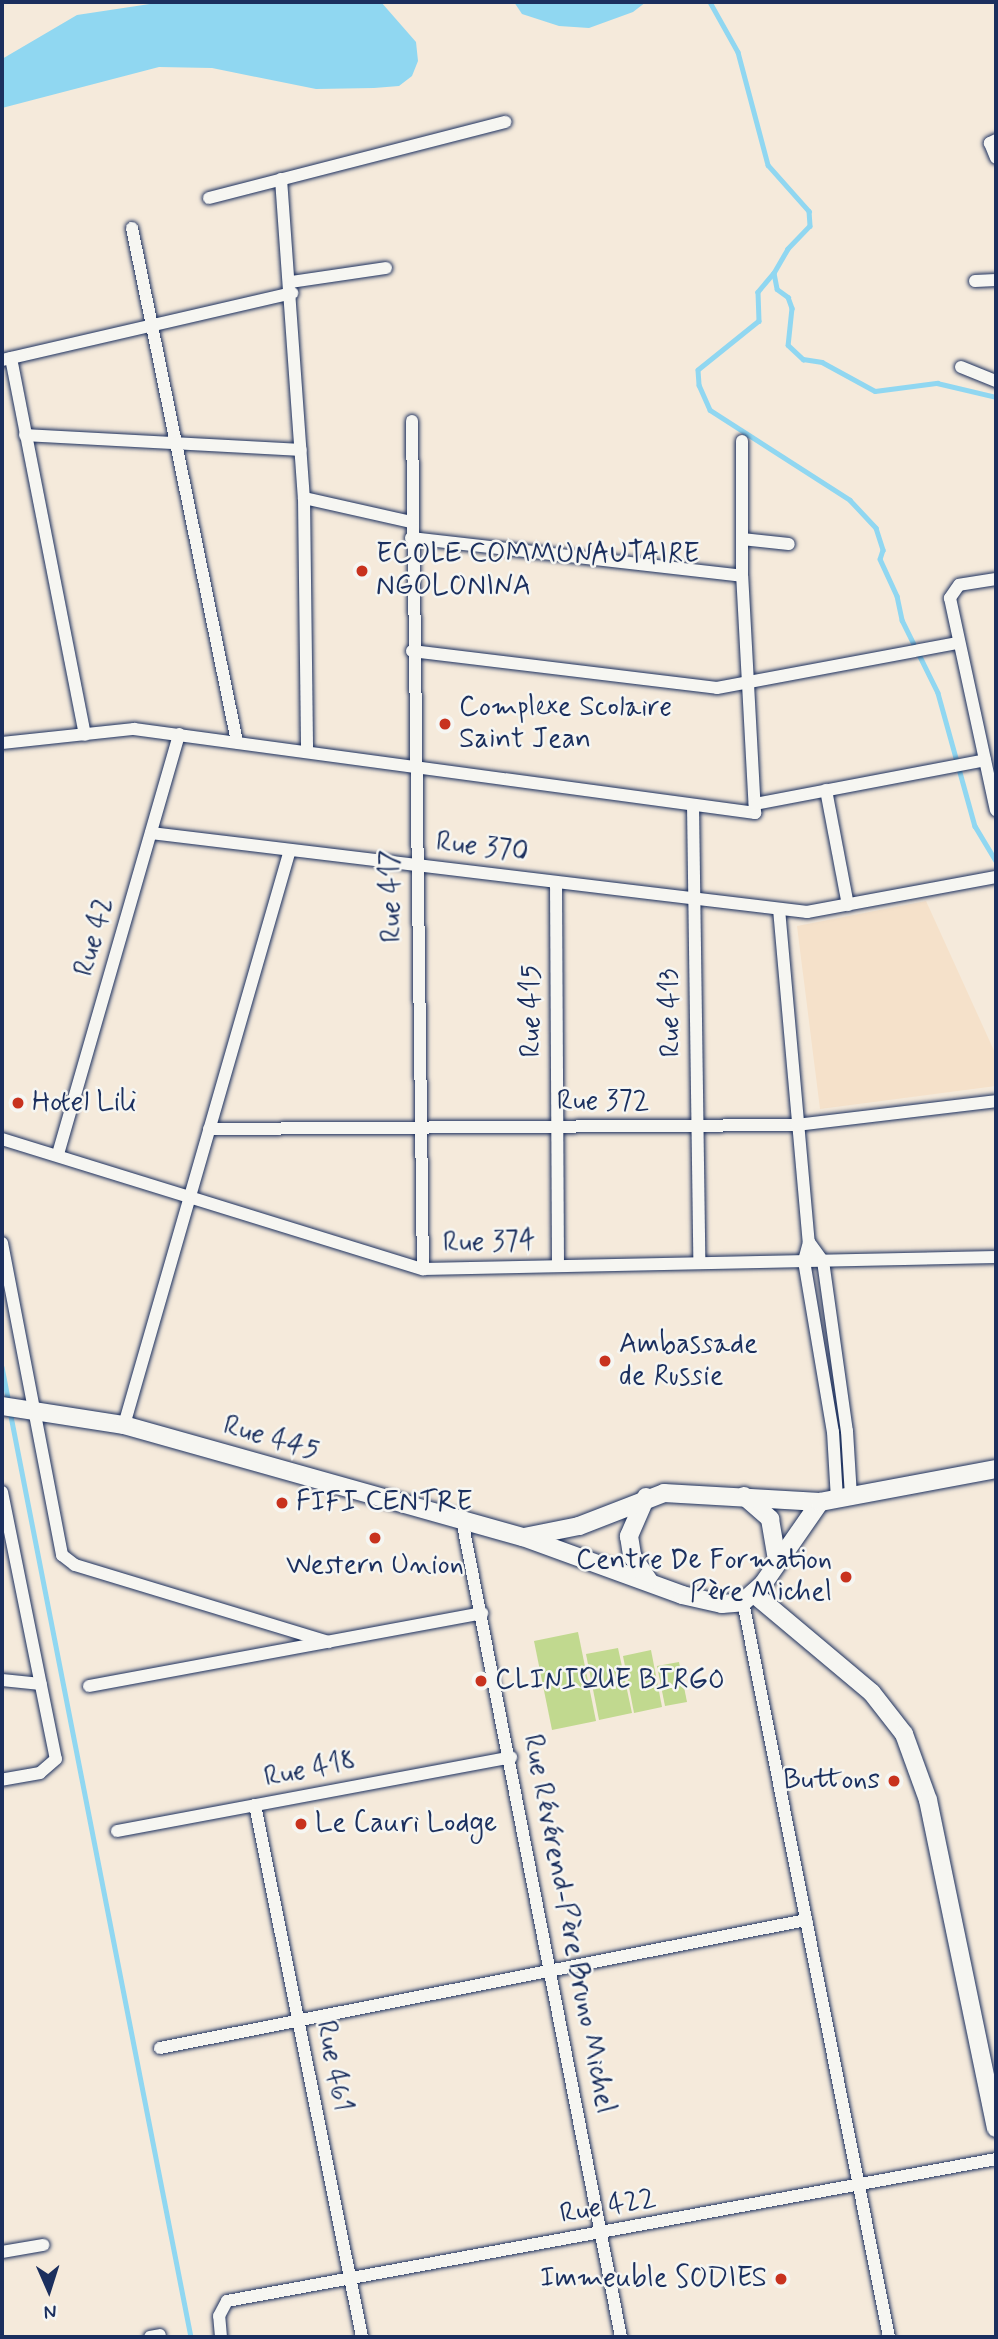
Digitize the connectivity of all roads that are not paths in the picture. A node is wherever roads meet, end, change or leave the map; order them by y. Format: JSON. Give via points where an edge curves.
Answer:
{"nodes":[{"id":1,"x":505,"y":122,"type":"dead end"},
{"id":2,"x":996,"y":140,"type":"edge"},
{"id":3,"x":996,"y":158,"type":"edge"},
{"id":4,"x":281,"y":179,"type":"junction"},
{"id":5,"x":209,"y":198,"type":"dead end"},
{"id":6,"x":132,"y":228,"type":"dead end"},
{"id":7,"x":386,"y":268,"type":"dead end"},
{"id":8,"x":996,"y":280,"type":"edge"},
{"id":9,"x":975,"y":281,"type":"dead end"},
{"id":10,"x":292,"y":287,"type":"junction"},
{"id":11,"x":153,"y":325,"type":"junction"},
{"id":12,"x":6,"y":359,"type":"edge"},
{"id":13,"x":961,"y":367,"type":"dead end"},
{"id":14,"x":996,"y":381,"type":"edge"},
{"id":15,"x":412,"y":421,"type":"dead end"},
{"id":16,"x":25,"y":435,"type":"junction"},
{"id":17,"x":742,"y":441,"type":"dead end"},
{"id":18,"x":179,"y":443,"type":"junction"},
{"id":19,"x":302,"y":450,"type":"junction"},
{"id":20,"x":304,"y":498,"type":"junction"},
{"id":21,"x":411,"y":522,"type":"junction"},
{"id":22,"x":411,"y":538,"type":"junction"},
{"id":23,"x":742,"y":539,"type":"junction"},
{"id":24,"x":789,"y":544,"type":"dead end"},
{"id":25,"x":742,"y":576,"type":"junction"},
{"id":26,"x":996,"y":579,"type":"edge"},
{"id":27,"x":958,"y":643,"type":"junction"},
{"id":28,"x":412,"y":651,"type":"junction"},
{"id":29,"x":748,"y":683,"type":"junction"},
{"id":30,"x":179,"y":734,"type":"junction"},
{"id":31,"x":85,"y":735,"type":"junction"},
{"id":32,"x":237,"y":742,"type":"junction"},
{"id":33,"x":2,"y":743,"type":"edge"},
{"id":34,"x":307,"y":752,"type":"junction"},
{"id":35,"x":985,"y":760,"type":"junction"},
{"id":36,"x":414,"y":766,"type":"junction"},
{"id":37,"x":826,"y":790,"type":"junction"},
{"id":38,"x":755,"y":804,"type":"junction"},
{"id":39,"x":692,"y":805,"type":"junction"},
{"id":40,"x":996,"y":810,"type":"edge"},
{"id":41,"x":151,"y":833,"type":"junction"},
{"id":42,"x":290,"y":850,"type":"junction"},
{"id":43,"x":416,"y":865,"type":"junction"},
{"id":44,"x":996,"y":877,"type":"edge"},
{"id":45,"x":556,"y":882,"type":"junction"},
{"id":46,"x":694,"y":899,"type":"junction"},
{"id":47,"x":848,"y":905,"type":"junction"},
{"id":48,"x":779,"y":909,"type":"junction"},
{"id":49,"x":996,"y":1101,"type":"edge"},
{"id":50,"x":796,"y":1125,"type":"junction"},
{"id":51,"x":557,"y":1126,"type":"junction"},
{"id":52,"x":697,"y":1126,"type":"junction"},
{"id":53,"x":421,"y":1127,"type":"junction"},
{"id":54,"x":209,"y":1129,"type":"junction"},
{"id":55,"x":2,"y":1139,"type":"edge"},
{"id":56,"x":58,"y":1154,"type":"junction"},
{"id":57,"x":190,"y":1196,"type":"junction"},
{"id":58,"x":810,"y":1242,"type":"junction"},
{"id":59,"x":2,"y":1244,"type":"edge"},
{"id":60,"x":996,"y":1257,"type":"edge"},
{"id":61,"x":804,"y":1261,"type":"junction"},
{"id":62,"x":823,"y":1261,"type":"junction"},
{"id":63,"x":699,"y":1262,"type":"junction"},
{"id":64,"x":558,"y":1266,"type":"junction"},
{"id":65,"x":423,"y":1269,"type":"junction"},
{"id":66,"x":18,"y":1408,"type":"edge"},
{"id":67,"x":124,"y":1425,"type":"junction"},
{"id":68,"x":996,"y":1469,"type":"edge"},
{"id":69,"x":2,"y":1492,"type":"edge"},
{"id":70,"x":740,"y":1494,"type":"junction"},
{"id":71,"x":646,"y":1497,"type":"junction"},
{"id":72,"x":836,"y":1499,"type":"junction"},
{"id":73,"x":462,"y":1520,"type":"junction"},
{"id":74,"x":523,"y":1537,"type":"junction"},
{"id":75,"x":777,"y":1560,"type":"junction"},
{"id":76,"x":649,"y":1581,"type":"junction"},
{"id":77,"x":748,"y":1597,"type":"junction"},
{"id":78,"x":482,"y":1613,"type":"junction"},
{"id":79,"x":329,"y":1642,"type":"junction"},
{"id":80,"x":2,"y":1679,"type":"edge"},
{"id":81,"x":41,"y":1684,"type":"junction"},
{"id":82,"x":89,"y":1686,"type":"dead end"},
{"id":83,"x":511,"y":1757,"type":"junction"},
{"id":84,"x":2,"y":1780,"type":"edge"},
{"id":85,"x":255,"y":1805,"type":"junction"},
{"id":86,"x":117,"y":1831,"type":"dead end"},
{"id":87,"x":806,"y":1920,"type":"junction"},
{"id":88,"x":550,"y":1971,"type":"junction"},
{"id":89,"x":299,"y":2021,"type":"junction"},
{"id":90,"x":160,"y":2048,"type":"dead end"},
{"id":91,"x":996,"y":2128,"type":"edge"},
{"id":92,"x":996,"y":2159,"type":"edge"},
{"id":93,"x":859,"y":2187,"type":"junction"},
{"id":94,"x":603,"y":2233,"type":"junction"},
{"id":95,"x":43,"y":2245,"type":"dead end"},
{"id":96,"x":2,"y":2252,"type":"edge"},
{"id":97,"x":350,"y":2279,"type":"junction"},
{"id":98,"x":220,"y":2337,"type":"edge"},
{"id":99,"x":362,"y":2337,"type":"edge"},
{"id":100,"x":621,"y":2337,"type":"edge"},
{"id":101,"x":889,"y":2337,"type":"edge"}],
"edges":[{"from":1,"to":4,"type":"street"},
{"from":2,"to":3,"type":"street","via":[[990,143]]},
{"from":4,"to":5,"type":"street"},
{"from":4,"to":10,"type":"street"},
{"from":6,"to":11,"type":"street"},
{"from":7,"to":10,"type":"street"},
{"from":8,"to":9,"type":"street"},
{"from":10,"to":11,"type":"street"},
{"from":10,"to":19,"type":"street"},
{"from":11,"to":12,"type":"street"},
{"from":11,"to":18,"type":"street"},
{"from":12,"to":16,"type":"street"},
{"from":13,"to":14,"type":"street"},
{"from":15,"to":21,"type":"street","name":"Rue 417"},
{"from":16,"to":18,"type":"street"},
{"from":16,"to":31,"type":"street"},
{"from":17,"to":23,"type":"street"},
{"from":18,"to":19,"type":"street"},
{"from":18,"to":32,"type":"street"},
{"from":19,"to":20,"type":"street"},
{"from":20,"to":21,"type":"street"},
{"from":20,"to":34,"type":"street"},
{"from":21,"to":22,"type":"street","name":"Rue 417"},
{"from":22,"to":25,"type":"street"},
{"from":22,"to":28,"type":"street","name":"Rue 417"},
{"from":23,"to":24,"type":"street"},
{"from":23,"to":25,"type":"street"},
{"from":25,"to":29,"type":"street"},
{"from":26,"to":27,"type":"street","via":[[959,585],[953,591]]},
{"from":27,"to":29,"type":"street"},
{"from":27,"to":35,"type":"street"},
{"from":28,"to":29,"type":"street","via":[[718,688]]},
{"from":28,"to":36,"type":"street","name":"Rue 417"},
{"from":29,"to":38,"type":"street"},
{"from":30,"to":31,"type":"street","via":[[134,729]]},
{"from":30,"to":32,"type":"street"},
{"from":30,"to":41,"type":"street","name":"Rue 42"},
{"from":31,"to":33,"type":"street"},
{"from":32,"to":34,"type":"street"},
{"from":34,"to":36,"type":"street"},
{"from":35,"to":37,"type":"street"},
{"from":35,"to":40,"type":"street"},
{"from":36,"to":39,"type":"street"},
{"from":36,"to":43,"type":"street","name":"Rue 417"},
{"from":37,"to":38,"type":"street"},
{"from":37,"to":47,"type":"street"},
{"from":38,"to":39,"type":"street","via":[[755,813]]},
{"from":39,"to":46,"type":"street","name":"Rue 413"},
{"from":41,"to":42,"type":"street","name":"Rue 370"},
{"from":41,"to":56,"type":"street","name":"Rue 42"},
{"from":42,"to":43,"type":"street","name":"Rue 370"},
{"from":42,"to":54,"type":"street"},
{"from":43,"to":45,"type":"street","name":"Rue 370"},
{"from":43,"to":53,"type":"street","name":"Rue 417"},
{"from":44,"to":47,"type":"street","name":"Rue 370"},
{"from":45,"to":46,"type":"street","name":"Rue 370"},
{"from":45,"to":51,"type":"street","name":"Rue 415"},
{"from":46,"to":48,"type":"street","name":"Rue 370"},
{"from":46,"to":52,"type":"street","name":"Rue 413"},
{"from":47,"to":48,"type":"street","name":"Rue 370","via":[[807,912]]},
{"from":48,"to":50,"type":"street"},
{"from":49,"to":50,"type":"street","name":"Rue 372"},
{"from":50,"to":52,"type":"street","name":"Rue 372"},
{"from":50,"to":58,"type":"street"},
{"from":51,"to":52,"type":"street","name":"Rue 372"},
{"from":51,"to":53,"type":"street","name":"Rue 372"},
{"from":51,"to":64,"type":"street","name":"Rue 415"},
{"from":52,"to":63,"type":"street","name":"Rue 413"},
{"from":53,"to":54,"type":"street","name":"Rue 372"},
{"from":53,"to":65,"type":"street","name":"Rue 417"},
{"from":54,"to":57,"type":"street"},
{"from":55,"to":56,"type":"street","name":"Rue 374"},
{"from":56,"to":57,"type":"street","name":"Rue 374"},
{"from":57,"to":65,"type":"street","name":"Rue 374"},
{"from":57,"to":67,"type":"street"},
{"from":58,"to":61,"type":"street"},
{"from":58,"to":62,"type":"street"},
{"from":59,"to":66,"type":"street"},
{"from":60,"to":62,"type":"street","name":"Rue 374"},
{"from":61,"to":62,"type":"street","name":"Rue 374"},
{"from":61,"to":63,"type":"street","name":"Rue 374"},
{"from":61,"to":72,"type":"street","via":[[833,1432]]},
{"from":62,"to":72,"type":"street","via":[[847,1431]]},
{"from":63,"to":64,"type":"street","name":"Rue 374"},
{"from":64,"to":65,"type":"street","name":"Rue 374"},
{"from":66,"to":67,"type":"street","name":"Rue 445"},
{"from":66,"to":79,"type":"street","via":[[62,1555],[75,1565]]},
{"from":67,"to":73,"type":"street","name":"Rue 445"},
{"from":68,"to":72,"type":"street"},
{"from":69,"to":81,"type":"street"},
{"from":70,"to":71,"type":"street"},
{"from":70,"to":72,"type":"street"},
{"from":70,"to":75,"type":"street","via":[[770,1519]]},
{"from":71,"to":74,"type":"street","via":[[579,1526]]},
{"from":71,"to":76,"type":"street","via":[[629,1536],[632,1556]]},
{"from":72,"to":75,"type":"street"},
{"from":73,"to":74,"type":"street","name":"Rue 445"},
{"from":73,"to":78,"type":"street","name":"Rue Révérend-Père Bruno Michel"},
{"from":74,"to":76,"type":"street","name":"Rue 445"},
{"from":75,"to":77,"type":"street"},
{"from":76,"to":77,"type":"street","via":[[723,1604]]},
{"from":77,"to":87,"type":"street"},
{"from":77,"to":91,"type":"street","via":[[872,1693],[904,1734],[928,1800]]},
{"from":78,"to":79,"type":"street"},
{"from":78,"to":83,"type":"street","name":"Rue Révérend-Père Bruno Michel"},
{"from":79,"to":82,"type":"street"},
{"from":80,"to":81,"type":"street"},
{"from":81,"to":84,"type":"street","via":[[56,1759],[40,1773]]},
{"from":83,"to":85,"type":"street","name":"Rue 418"},
{"from":83,"to":88,"type":"street","name":"Rue Révérend-Père Bruno Michel"},
{"from":85,"to":86,"type":"street","name":"Rue 418"},
{"from":85,"to":89,"type":"street","name":"Rue 461"},
{"from":87,"to":88,"type":"street"},
{"from":87,"to":93,"type":"street"},
{"from":88,"to":89,"type":"street"},
{"from":88,"to":94,"type":"street","name":"Rue Révérend-Père Bruno Michel"},
{"from":89,"to":90,"type":"street"},
{"from":89,"to":97,"type":"street","name":"Rue 461"},
{"from":92,"to":93,"type":"street","name":"Rue 422"},
{"from":93,"to":94,"type":"street","name":"Rue 422"},
{"from":93,"to":101,"type":"street"},
{"from":94,"to":97,"type":"street","name":"Rue 422"},
{"from":94,"to":100,"type":"street","name":"Rue Révérend-Père Bruno Michel"},
{"from":95,"to":96,"type":"street"},
{"from":97,"to":98,"type":"street","name":"Rue 422","via":[[228,2301],[219,2316]]},
{"from":97,"to":99,"type":"street","name":"Rue 461"}]}
